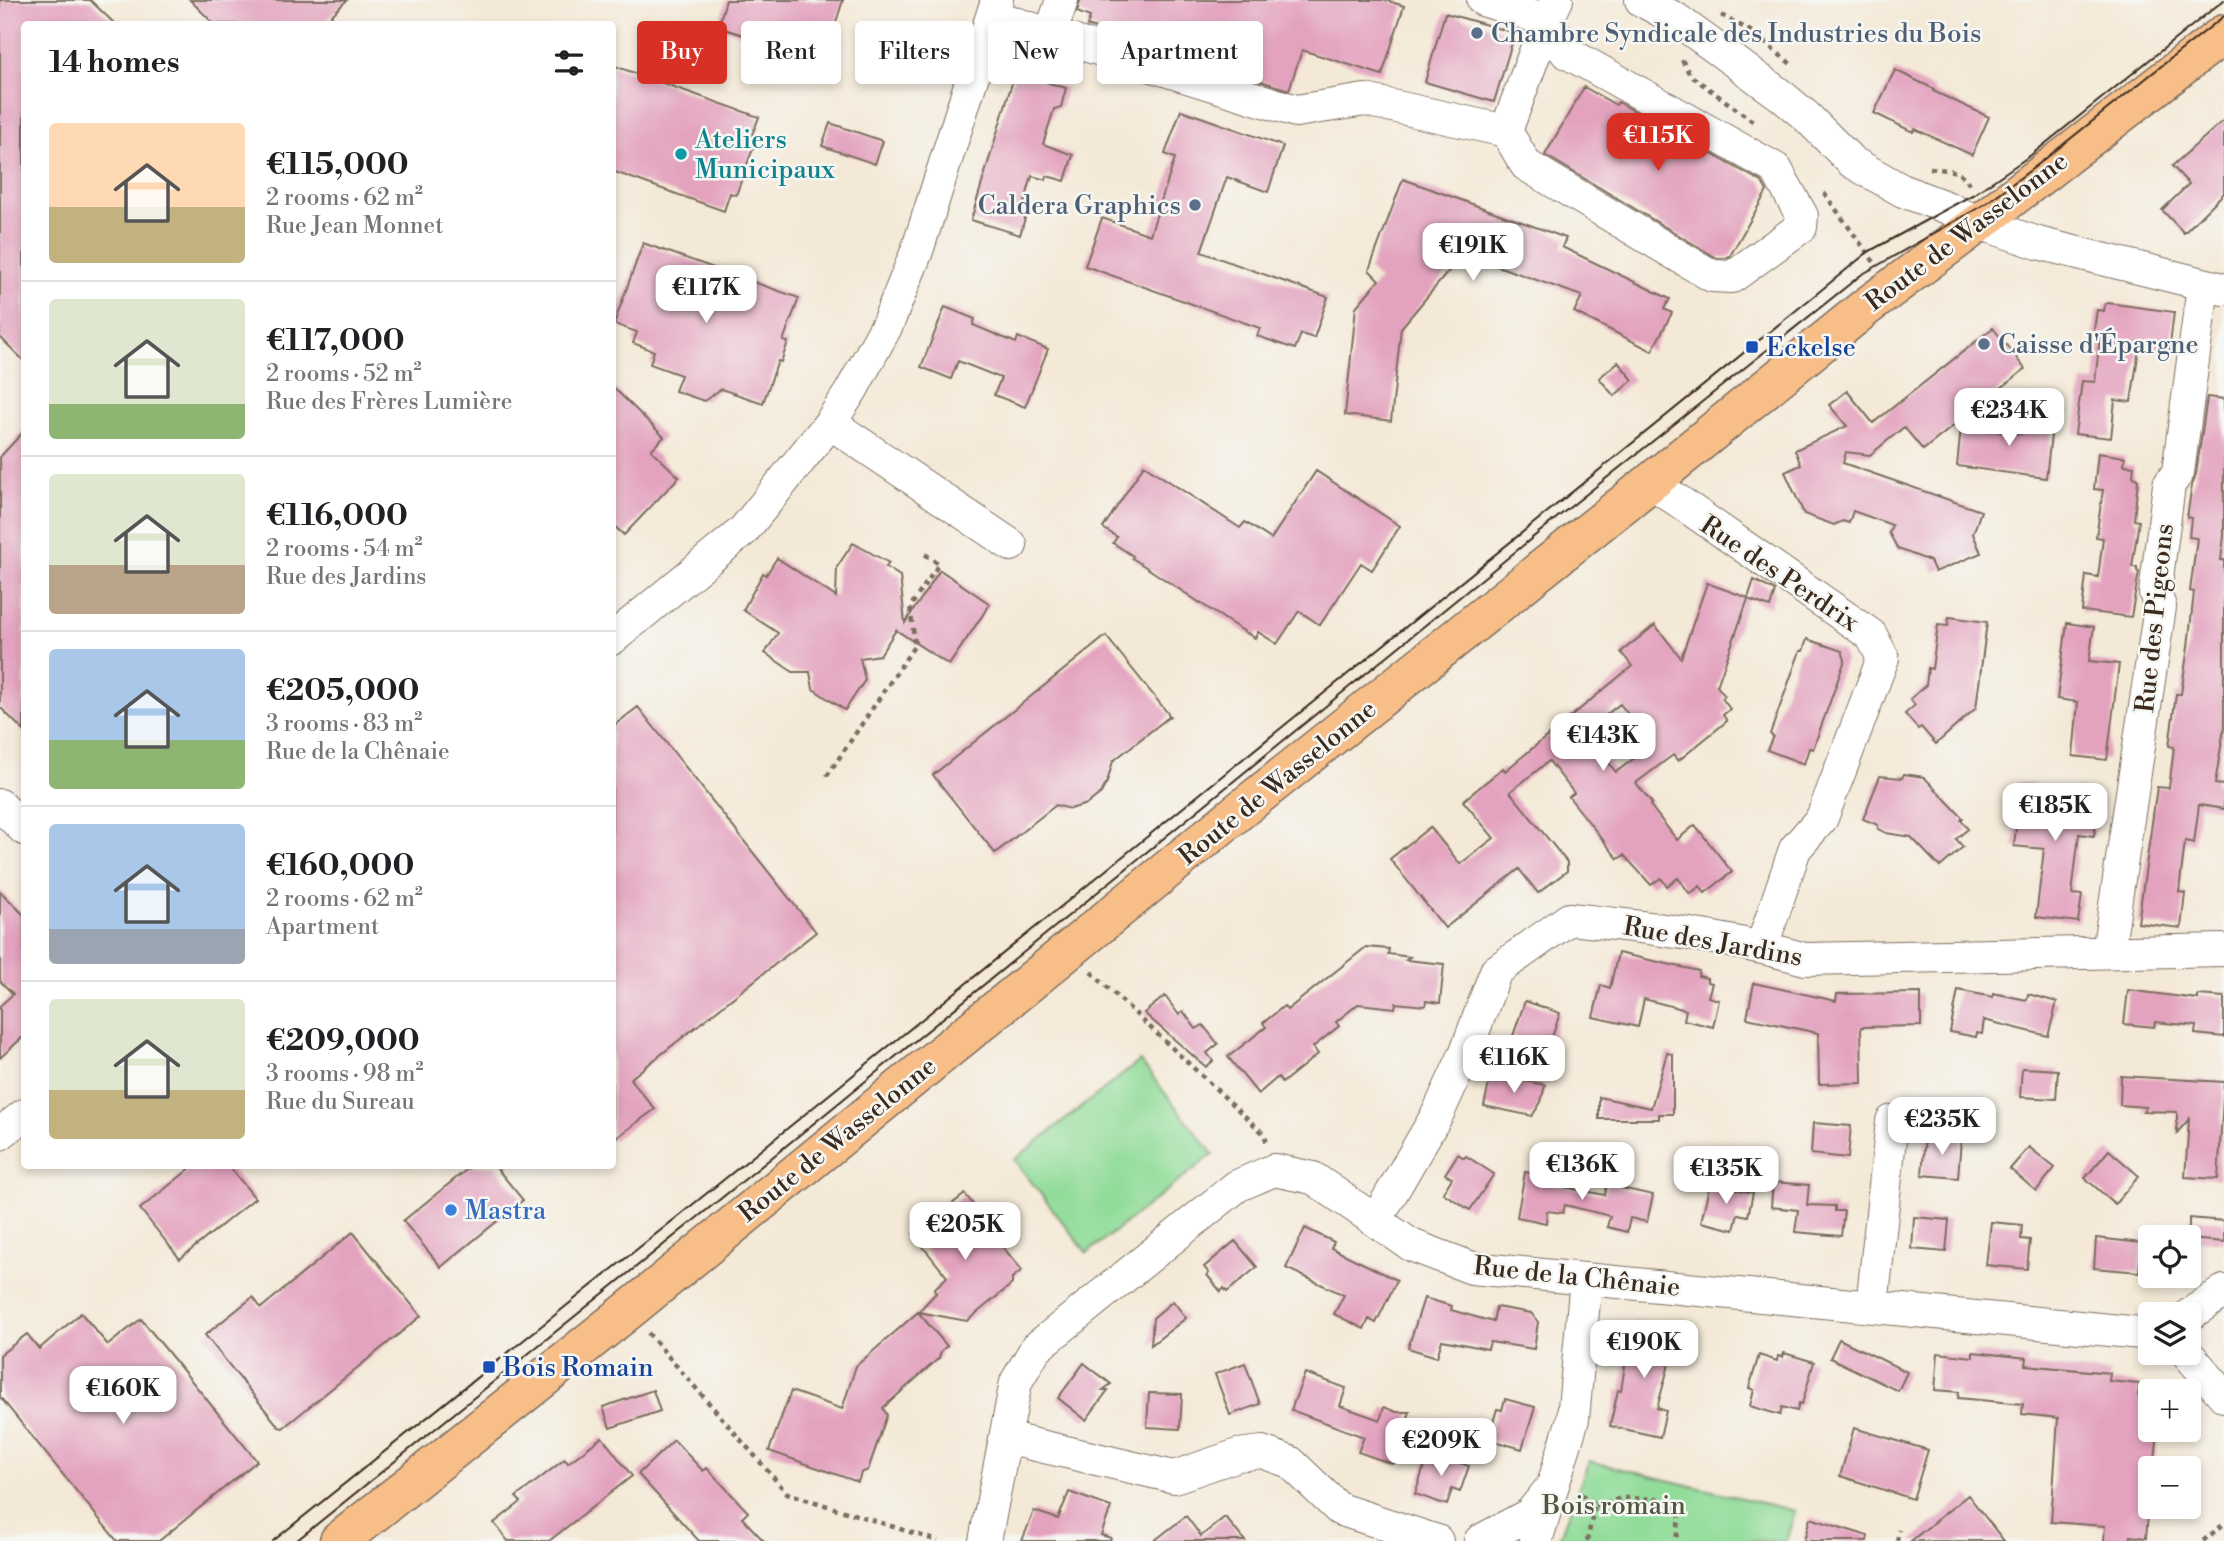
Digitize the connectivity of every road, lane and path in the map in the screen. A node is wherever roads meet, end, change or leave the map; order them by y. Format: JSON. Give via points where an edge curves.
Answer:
{"nodes":[{"id":1,"x":1062,"y":0,"type":"edge"},
{"id":2,"x":1483,"y":0,"type":"edge"},
{"id":3,"x":1641,"y":0,"type":"edge"},
{"id":4,"x":995,"y":8,"type":"edge"},
{"id":5,"x":1552,"y":10,"type":"edge"},
{"id":6,"x":1676,"y":19,"type":"junction"},
{"id":7,"x":1022,"y":21,"type":"edge"},
{"id":8,"x":1055,"y":21,"type":"edge"},
{"id":9,"x":2224,"y":34,"type":"edge"},
{"id":10,"x":1083,"y":45,"type":"edge"},
{"id":11,"x":1798,"y":70,"type":"dead end"},
{"id":12,"x":1506,"y":131,"type":"junction"},
{"id":13,"x":1924,"y":167,"type":"dead end"},
{"id":14,"x":1977,"y":208,"type":"junction"},
{"id":15,"x":2213,"y":287,"type":"edge"},
{"id":16,"x":830,"y":423,"type":"junction"},
{"id":17,"x":1651,"y":482,"type":"junction"},
{"id":18,"x":1011,"y":545,"type":"dead end"},
{"id":19,"x":922,"y":552,"type":"dead end"},
{"id":20,"x":618,"y":626,"type":"edge"},
{"id":21,"x":827,"y":776,"type":"dead end"},
{"id":22,"x":0,"y":805,"type":"edge"},
{"id":23,"x":21,"y":826,"type":"edge"},
{"id":24,"x":1762,"y":946,"type":"junction"},
{"id":25,"x":2224,"y":950,"type":"edge"},
{"id":26,"x":2108,"y":953,"type":"junction"},
{"id":27,"x":1082,"y":963,"type":"dead end"},
{"id":28,"x":21,"y":1117,"type":"edge"},
{"id":29,"x":1892,"y":1121,"type":"dead end"},
{"id":30,"x":0,"y":1134,"type":"edge"},
{"id":31,"x":1274,"y":1170,"type":"junction"},
{"id":32,"x":1376,"y":1220,"type":"junction"},
{"id":33,"x":1586,"y":1279,"type":"junction"},
{"id":34,"x":2224,"y":1291,"type":"edge"},
{"id":35,"x":1872,"y":1306,"type":"junction"},
{"id":36,"x":2201,"y":1307,"type":"edge"},
{"id":37,"x":629,"y":1310,"type":"junction"},
{"id":38,"x":2138,"y":1333,"type":"edge"},
{"id":39,"x":2197,"y":1365,"type":"edge"},
{"id":40,"x":2224,"y":1396,"type":"edge"},
{"id":41,"x":1006,"y":1438,"type":"junction"},
{"id":42,"x":1555,"y":1482,"type":"junction"},
{"id":43,"x":1595,"y":1505,"type":"junction"},
{"id":44,"x":2224,"y":1524,"type":"edge"},
{"id":45,"x":1899,"y":1530,"type":"dead end"},
{"id":46,"x":339,"y":1541,"type":"edge"},
{"id":47,"x":938,"y":1541,"type":"edge"},
{"id":48,"x":985,"y":1541,"type":"edge"},
{"id":49,"x":1437,"y":1541,"type":"edge"},
{"id":50,"x":1480,"y":1541,"type":"edge"},
{"id":51,"x":1535,"y":1541,"type":"edge"},
{"id":52,"x":1587,"y":1541,"type":"edge"},
{"id":53,"x":1676,"y":1541,"type":"edge"},
{"id":54,"x":1897,"y":1541,"type":"edge"},
{"id":55,"x":2203,"y":1541,"type":"edge"}],
"edges":[{"from":1,"to":8,"type":"street"},
{"from":2,"to":5,"type":"street"},
{"from":3,"to":6,"type":"street"},
{"from":4,"to":7,"type":"street"},
{"from":4,"to":16,"type":"street","via":[[917,251],[887,325]]},
{"from":5,"to":12,"type":"street"},
{"from":5,"to":12,"type":"street","via":[[1566,52],[1776,169],[1802,216],[1801,227],[1732,277],[1712,276],[1525,165]]},
{"from":6,"to":11,"type":"path","via":[[1710,12],[1726,16]]},
{"from":6,"to":14,"type":"street","via":[[1782,96],[1852,162],[1903,191],[1948,208]]},
{"from":9,"to":14,"type":"main road","name":"Route de Wasselonne"},
{"from":10,"to":12,"type":"street","via":[[1296,111],[1365,100]]},
{"from":13,"to":14,"type":"path","via":[[1965,176]]},
{"from":14,"to":15,"type":"street","via":[[2038,243]]},
{"from":14,"to":17,"type":"main road","name":"Route de Wasselonne","via":[[1866,307]]},
{"from":15,"to":26,"type":"street","name":"Rue des Pigeons","via":[[2178,472],[2169,485],[2155,593],[2160,607]]},
{"from":16,"to":18,"type":"street"},
{"from":16,"to":20,"type":"street","via":[[743,531]]},
{"from":17,"to":24,"type":"street","name":"Rue des Perdrix","via":[[1871,635],[1883,658],[1822,818],[1795,849]]},
{"from":17,"to":37,"type":"main road","name":"Route de Wasselonne","via":[[1228,820]]},
{"from":19,"to":21,"type":"path","via":[[939,564],[910,607],[915,645]]},
{"from":22,"to":23,"type":"street"},
{"from":24,"to":26,"type":"street","name":"Rue des Jardins","via":[[1805,959]]},
{"from":24,"to":32,"type":"street","name":"Rue des Jardins","via":[[1569,919],[1496,971],[1438,1113]]},
{"from":25,"to":26,"type":"street","name":"Rue des Jardins"},
{"from":27,"to":31,"type":"path","via":[[1264,1134]]},
{"from":28,"to":30,"type":"street"},
{"from":29,"to":35,"type":"street"},
{"from":31,"to":32,"type":"street","name":"Rue de la Chênaie","via":[[1312,1178]]},
{"from":31,"to":41,"type":"street","via":[[1237,1186],[1036,1348],[1016,1382]]},
{"from":32,"to":33,"type":"street","name":"Rue de la Chênaie","via":[[1411,1245],[1472,1268]]},
{"from":33,"to":35,"type":"street","name":"Rue de la Chênaie"},
{"from":33,"to":42,"type":"street","via":[[1573,1419]]},
{"from":34,"to":36,"type":"street"},
{"from":35,"to":38,"type":"street","name":"Rue de la Chênaie"},
{"from":37,"to":46,"type":"main road","name":"Route de Wasselonne"},
{"from":37,"to":47,"type":"path","via":[[787,1493]]},
{"from":39,"to":40,"type":"street"},
{"from":41,"to":48,"type":"street"},
{"from":41,"to":49,"type":"street","via":[[1174,1477],[1238,1455],[1262,1452],[1290,1462],[1339,1508]]},
{"from":42,"to":43,"type":"path","via":[[1575,1489]]},
{"from":42,"to":50,"type":"street","via":[[1530,1514]]},
{"from":42,"to":51,"type":"street"},
{"from":43,"to":52,"type":"path"},
{"from":43,"to":53,"type":"path","via":[[1623,1498],[1661,1499],[1680,1513]]},
{"from":44,"to":55,"type":"path"},
{"from":45,"to":54,"type":"path"}]}
